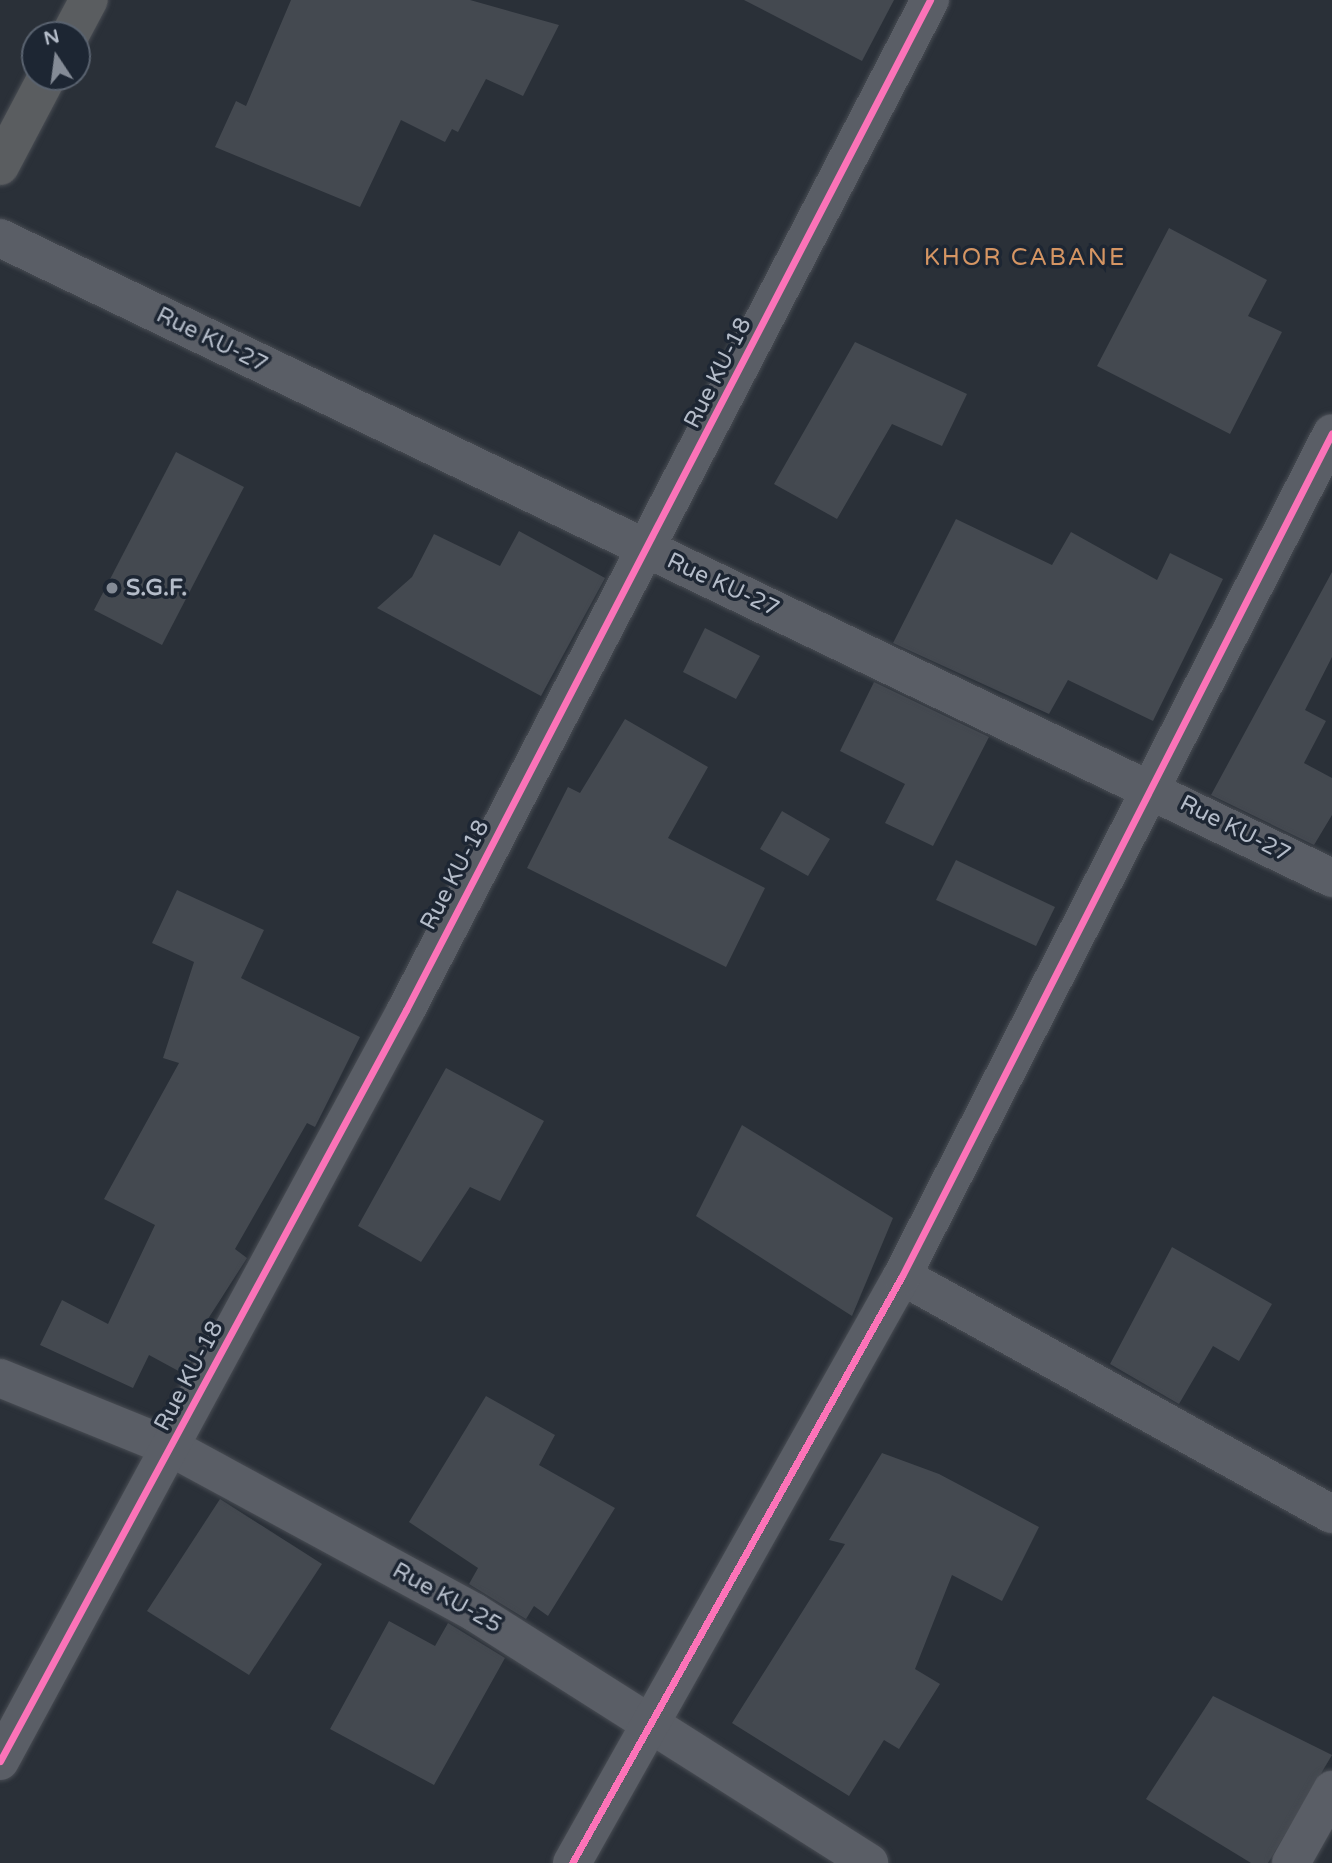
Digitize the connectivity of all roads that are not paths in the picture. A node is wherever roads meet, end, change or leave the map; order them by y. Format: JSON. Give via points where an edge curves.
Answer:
{"nodes":[{"id":1,"x":89,"y":0,"type":"edge"},
{"id":2,"x":930,"y":0,"type":"edge"},
{"id":3,"x":78,"y":21,"type":"edge"},
{"id":4,"x":40,"y":91,"type":"edge"},
{"id":5,"x":0,"y":166,"type":"edge"},
{"id":6,"x":0,"y":238,"type":"edge"},
{"id":7,"x":1332,"y":433,"type":"edge"},
{"id":8,"x":649,"y":550,"type":"junction"},
{"id":9,"x":1149,"y":786,"type":"junction"},
{"id":10,"x":1332,"y":878,"type":"edge"},
{"id":11,"x":902,"y":1276,"type":"junction"},
{"id":12,"x":0,"y":1378,"type":"edge"},
{"id":13,"x":172,"y":1448,"type":"junction"},
{"id":14,"x":1332,"y":1514,"type":"edge"},
{"id":15,"x":650,"y":1727,"type":"junction"},
{"id":16,"x":0,"y":1761,"type":"edge"},
{"id":17,"x":1332,"y":1790,"type":"edge"},
{"id":18,"x":572,"y":1863,"type":"edge"},
{"id":19,"x":869,"y":1863,"type":"edge"},
{"id":20,"x":1291,"y":1863,"type":"edge"}],
"edges":[{"from":1,"to":3,"type":"highway"},
{"from":2,"to":8,"type":"street","name":"Rue KU-18"},
{"from":4,"to":5,"type":"highway"},
{"from":6,"to":8,"type":"street","name":"Rue KU-27"},
{"from":7,"to":9,"type":"street"},
{"from":8,"to":9,"type":"street","name":"Rue KU-27"},
{"from":8,"to":13,"type":"street","name":"Rue KU-18"},
{"from":9,"to":10,"type":"street","name":"Rue KU-27"},
{"from":9,"to":11,"type":"street"},
{"from":11,"to":14,"type":"street"},
{"from":11,"to":15,"type":"street"},
{"from":12,"to":13,"type":"street","name":"Rue KU-25"},
{"from":13,"to":15,"type":"street","name":"Rue KU-25","via":[[474,1612]]},
{"from":13,"to":16,"type":"street","name":"Rue KU-18"},
{"from":15,"to":18,"type":"street"},
{"from":15,"to":19,"type":"street","name":"Rue KU-25"},
{"from":17,"to":20,"type":"street"}]}
